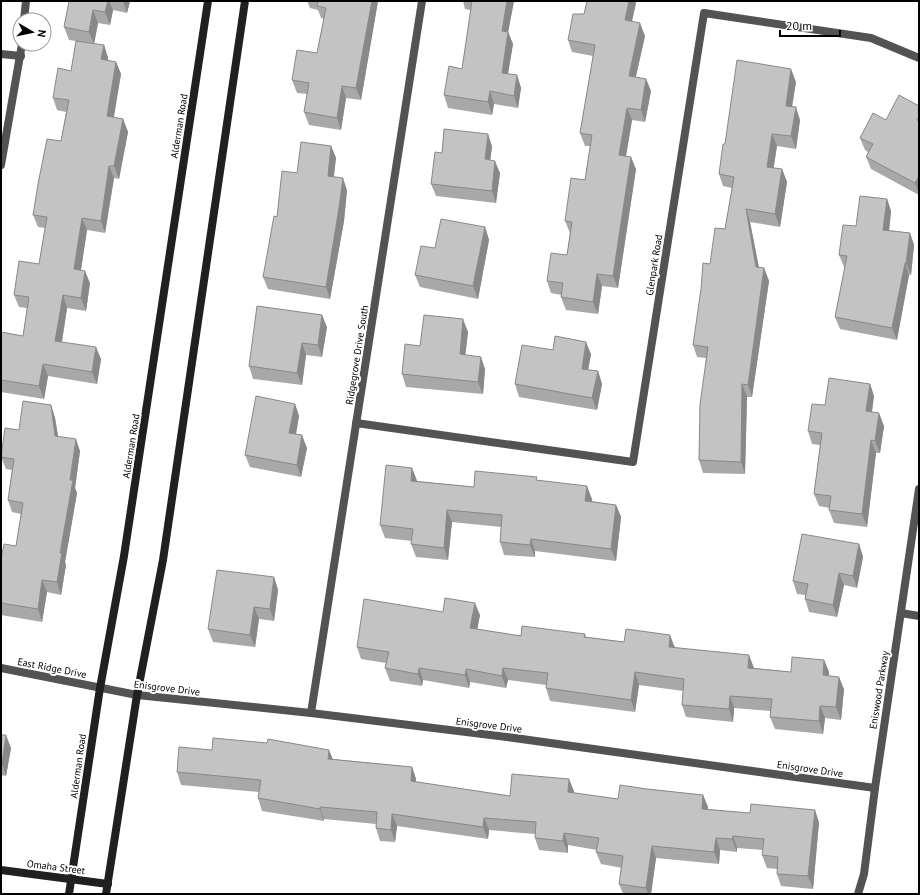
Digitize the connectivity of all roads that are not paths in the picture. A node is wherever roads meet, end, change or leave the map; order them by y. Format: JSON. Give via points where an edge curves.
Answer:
{"nodes":[{"id":1,"x":26,"y":1,"type":"edge"},
{"id":2,"x":208,"y":1,"type":"edge"},
{"id":3,"x":245,"y":1,"type":"edge"},
{"id":4,"x":422,"y":1,"type":"edge"},
{"id":5,"x":25,"y":12,"type":"edge"},
{"id":6,"x":21,"y":52,"type":"edge"},
{"id":7,"x":1,"y":54,"type":"edge"},
{"id":8,"x":21,"y":56,"type":"junction"},
{"id":9,"x":919,"y":58,"type":"edge"},
{"id":10,"x":1,"y":165,"type":"edge"},
{"id":11,"x":356,"y":423,"type":"junction"},
{"id":12,"x":919,"y":489,"type":"edge"},
{"id":13,"x":901,"y":613,"type":"junction"},
{"id":14,"x":919,"y":616,"type":"edge"},
{"id":15,"x":1,"y":668,"type":"edge"},
{"id":16,"x":100,"y":688,"type":"junction"},
{"id":17,"x":137,"y":695,"type":"junction"},
{"id":18,"x":311,"y":713,"type":"junction"},
{"id":19,"x":875,"y":788,"type":"junction"},
{"id":20,"x":1,"y":870,"type":"edge"},
{"id":21,"x":72,"y":879,"type":"junction"},
{"id":22,"x":108,"y":884,"type":"junction"},
{"id":23,"x":69,"y":894,"type":"edge"},
{"id":24,"x":106,"y":894,"type":"edge"},
{"id":25,"x":858,"y":894,"type":"edge"}],
"edges":[{"from":1,"to":5,"type":"street"},
{"from":2,"to":16,"type":"main road","name":"Alderman Road","via":[[124,556]]},
{"from":3,"to":17,"type":"main road","via":[[163,560]]},
{"from":4,"to":11,"type":"street","name":"Ridgegrove Drive South"},
{"from":6,"to":8,"type":"street"},
{"from":7,"to":8,"type":"street"},
{"from":8,"to":10,"type":"street"},
{"from":9,"to":11,"type":"street","name":"Glenpark Road","via":[[871,38],[704,13],[633,462]]},
{"from":11,"to":18,"type":"street","name":"Ridgegrove Drive South"},
{"from":12,"to":13,"type":"street","name":"Eniswood Parkway"},
{"from":13,"to":14,"type":"street"},
{"from":13,"to":19,"type":"street","name":"Eniswood Parkway"},
{"from":15,"to":16,"type":"street","name":"East Ridge Drive"},
{"from":16,"to":17,"type":"street","name":"Enisgrove Drive"},
{"from":16,"to":21,"type":"main road","name":"Alderman Road"},
{"from":17,"to":18,"type":"street","name":"Enisgrove Drive"},
{"from":17,"to":22,"type":"main road"},
{"from":18,"to":19,"type":"street","name":"Enisgrove Drive"},
{"from":19,"to":25,"type":"street","name":"Eniswood Parkway","via":[[864,874]]},
{"from":20,"to":21,"type":"main road","name":"Omaha Street"},
{"from":21,"to":22,"type":"main road","name":"Omaha Street"},
{"from":21,"to":23,"type":"main road","name":"Alderman Road"},
{"from":22,"to":24,"type":"main road"}]}
